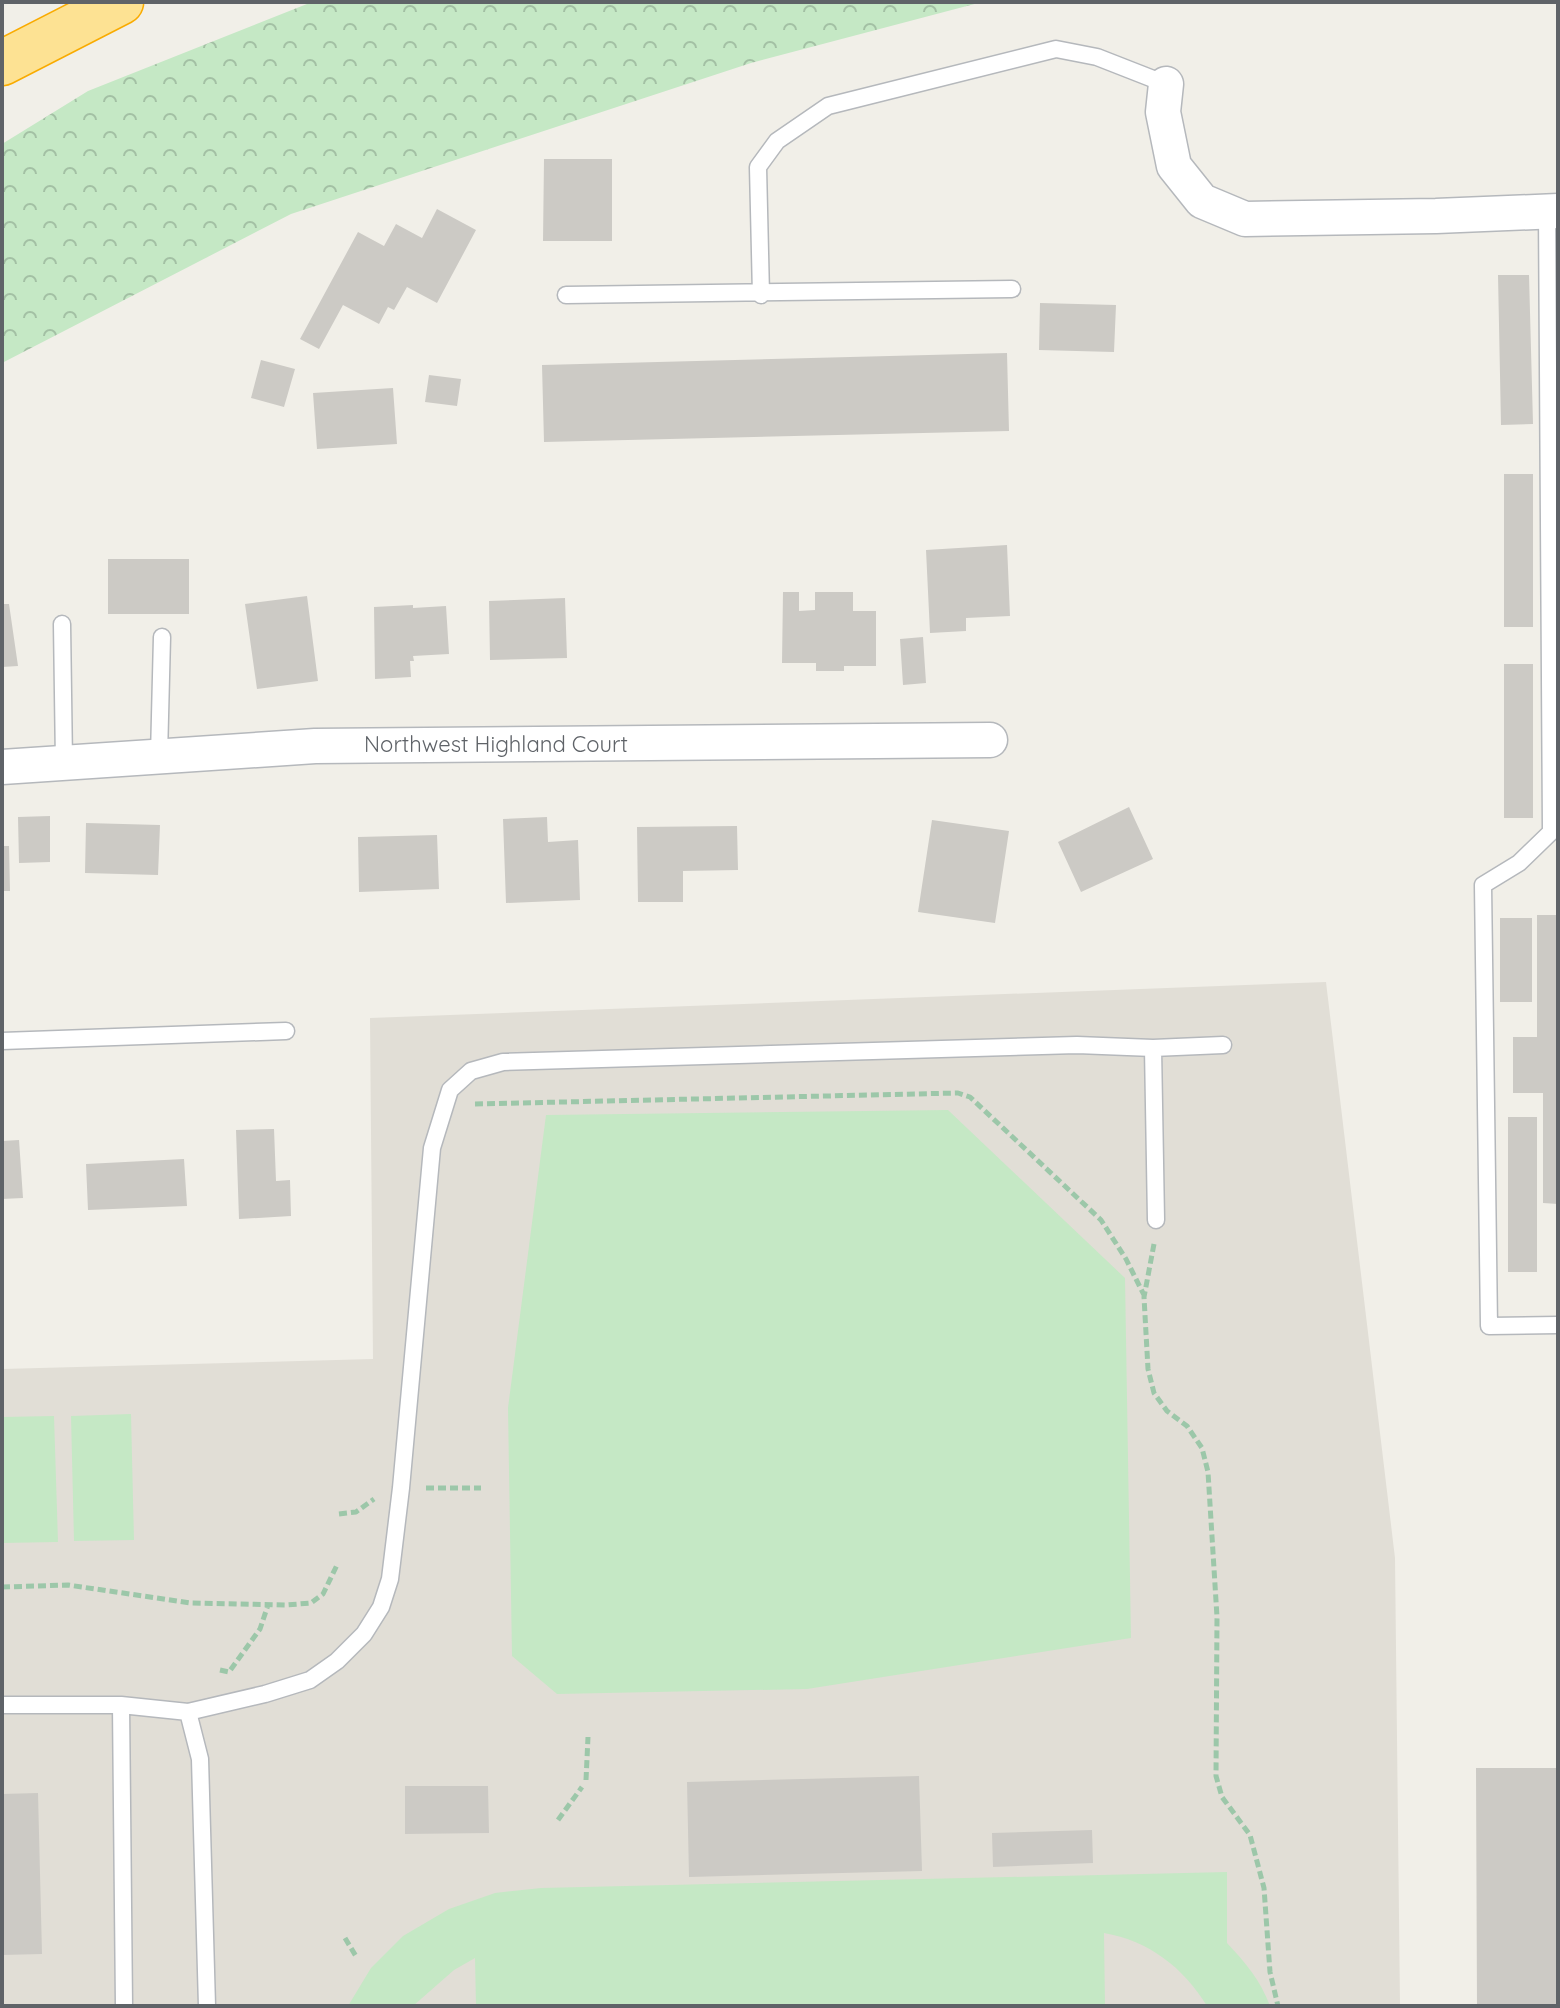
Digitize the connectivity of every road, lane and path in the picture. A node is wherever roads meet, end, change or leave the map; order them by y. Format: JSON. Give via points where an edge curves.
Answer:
{"nodes":[{"id":1,"x":121,"y":2,"type":"edge"},
{"id":2,"x":2,"y":63,"type":"edge"},
{"id":3,"x":1166,"y":84,"type":"joint"},
{"id":4,"x":1553,"y":211,"type":"edge"},
{"id":5,"x":1012,"y":289,"type":"dead end"},
{"id":6,"x":566,"y":295,"type":"dead end"},
{"id":7,"x":761,"y":295,"type":"junction"},
{"id":8,"x":62,"y":624,"type":"dead end"},
{"id":9,"x":162,"y":637,"type":"dead end"},
{"id":10,"x":990,"y":740,"type":"dead end"},
{"id":11,"x":159,"y":756,"type":"junction"},
{"id":12,"x":64,"y":763,"type":"junction"},
{"id":13,"x":2,"y":767,"type":"edge"},
{"id":14,"x":286,"y":1031,"type":"dead end"},
{"id":15,"x":2,"y":1041,"type":"edge"},
{"id":16,"x":1223,"y":1045,"type":"dead end"},
{"id":17,"x":1153,"y":1048,"type":"junction"},
{"id":18,"x":464,"y":1104,"type":"dead end"},
{"id":19,"x":1156,"y":1220,"type":"dead end"},
{"id":20,"x":1155,"y":1239,"type":"dead end"},
{"id":21,"x":1144,"y":1296,"type":"junction"},
{"id":22,"x":1558,"y":1325,"type":"edge"},
{"id":23,"x":425,"y":1488,"type":"dead end"},
{"id":24,"x":481,"y":1488,"type":"dead end"},
{"id":25,"x":375,"y":1498,"type":"dead end"},
{"id":26,"x":339,"y":1514,"type":"dead end"},
{"id":27,"x":338,"y":1563,"type":"dead end"},
{"id":28,"x":2,"y":1587,"type":"edge"},
{"id":29,"x":268,"y":1605,"type":"junction"},
{"id":30,"x":220,"y":1670,"type":"dead end"},
{"id":31,"x":2,"y":1705,"type":"edge"},
{"id":32,"x":121,"y":1705,"type":"junction"},
{"id":33,"x":188,"y":1712,"type":"junction"},
{"id":34,"x":588,"y":1737,"type":"dead end"},
{"id":35,"x":586,"y":1780,"type":"dead end"},
{"id":36,"x":582,"y":1787,"type":"dead end"},
{"id":37,"x":558,"y":1820,"type":"dead end"},
{"id":38,"x":345,"y":1938,"type":"dead end"},
{"id":39,"x":357,"y":1958,"type":"dead end"},
{"id":40,"x":124,"y":2006,"type":"edge"},
{"id":41,"x":207,"y":2006,"type":"edge"},
{"id":42,"x":1278,"y":2006,"type":"edge"}],
"edges":[{"from":1,"to":2,"type":"highway"},
{"from":3,"to":4,"type":"street","via":[[1163,112],[1174,166],[1202,201],[1245,219]]},
{"from":3,"to":7,"type":"lane","via":[[1097,57],[1056,49],[828,106],[777,141],[758,167]]},
{"from":4,"to":22,"type":"lane","via":[[1551,832],[1519,863],[1483,885],[1489,1326]]},
{"from":5,"to":7,"type":"lane"},
{"from":6,"to":7,"type":"lane"},
{"from":8,"to":12,"type":"lane"},
{"from":9,"to":11,"type":"lane"},
{"from":10,"to":11,"type":"street","name":"Northwest Highland Court","via":[[315,746]]},
{"from":11,"to":12,"type":"street","name":"Northwest Highland Court"},
{"from":12,"to":13,"type":"street","name":"Northwest Highland Court"},
{"from":14,"to":15,"type":"lane"},
{"from":16,"to":17,"type":"lane"},
{"from":17,"to":19,"type":"lane"},
{"from":17,"to":33,"type":"lane","via":[[1077,1045],[519,1061],[471,1071],[450,1090],[432,1148],[401,1488],[390,1579],[381,1607],[364,1634],[310,1680]]},
{"from":18,"to":21,"type":"path","via":[[958,1093],[970,1097],[1101,1220]]},
{"from":20,"to":21,"type":"path"},
{"from":21,"to":42,"type":"path","via":[[1154,1393],[1187,1426],[1202,1448],[1208,1472],[1217,1617],[1216,1776],[1222,1797],[1250,1835],[1264,1888]]},
{"from":23,"to":24,"type":"path"},
{"from":25,"to":26,"type":"path","via":[[356,1512]]},
{"from":27,"to":29,"type":"path","via":[[323,1594],[311,1603]]},
{"from":28,"to":29,"type":"path","via":[[68,1585],[191,1603]]},
{"from":29,"to":30,"type":"path","via":[[260,1629],[229,1672]]},
{"from":31,"to":32,"type":"lane"},
{"from":32,"to":33,"type":"lane"},
{"from":32,"to":40,"type":"lane"},
{"from":33,"to":41,"type":"lane","via":[[200,1759]]},
{"from":34,"to":35,"type":"path"},
{"from":36,"to":37,"type":"path"},
{"from":38,"to":39,"type":"path"}]}
